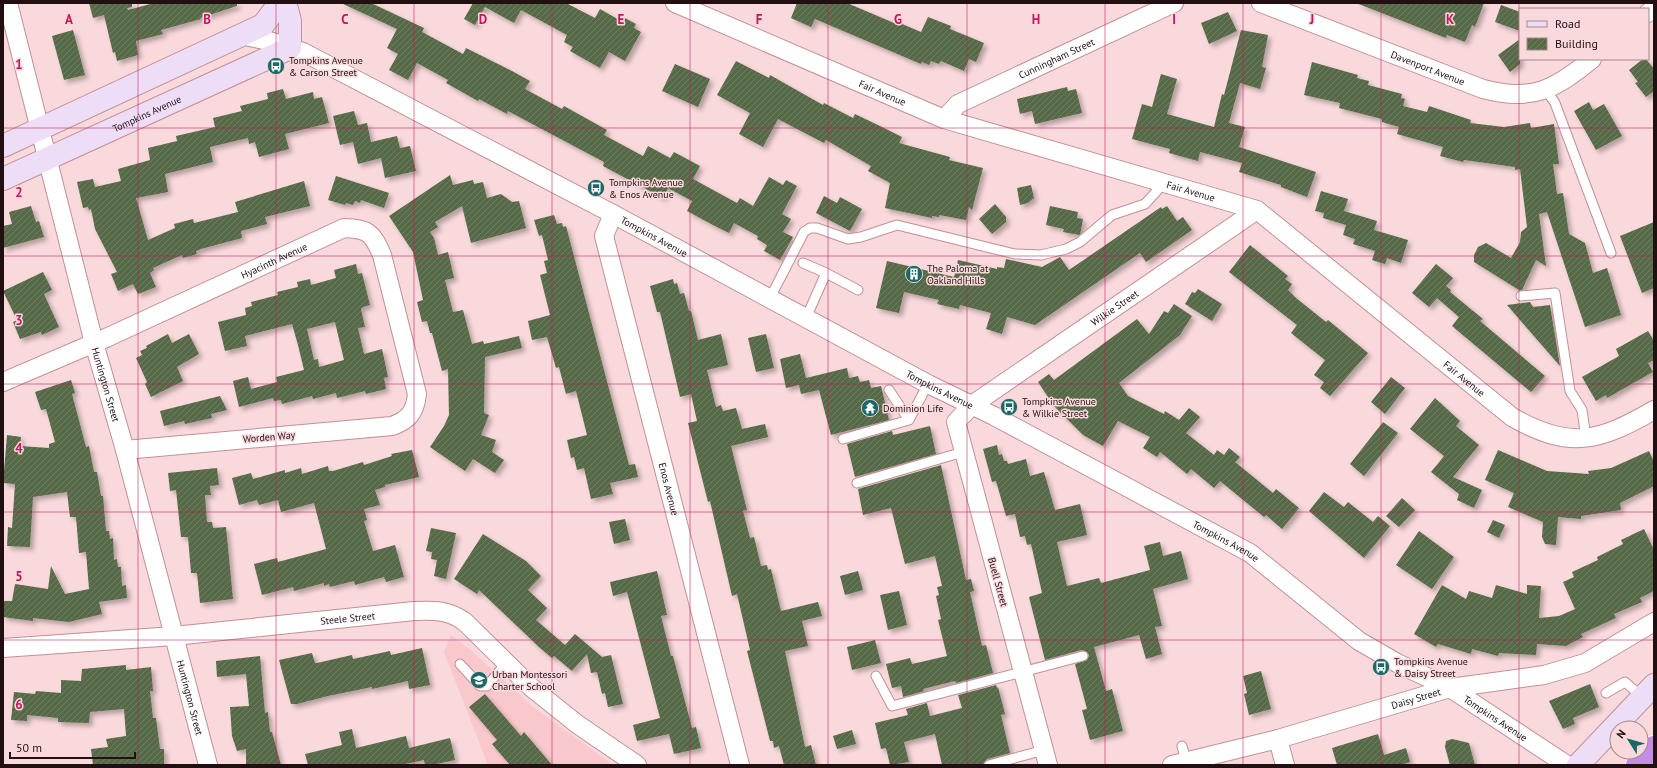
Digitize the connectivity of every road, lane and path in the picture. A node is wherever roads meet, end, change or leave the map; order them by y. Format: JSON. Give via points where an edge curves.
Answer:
{"nodes":[{"id":1,"x":8,"y":3,"type":"edge"},
{"id":2,"x":279,"y":3,"type":"edge"},
{"id":3,"x":675,"y":3,"type":"edge"},
{"id":4,"x":1174,"y":3,"type":"edge"},
{"id":5,"x":1261,"y":3,"type":"edge"},
{"id":6,"x":241,"y":35,"type":"junction"},
{"id":7,"x":290,"y":48,"type":"junction"},
{"id":8,"x":1591,"y":60,"type":"edge"},
{"id":9,"x":1546,"y":90,"type":"junction"},
{"id":10,"x":944,"y":119,"type":"junction"},
{"id":11,"x":40,"y":129,"type":"junction"},
{"id":12,"x":3,"y":146,"type":"edge"},
{"id":13,"x":48,"y":157,"type":"junction"},
{"id":14,"x":3,"y":179,"type":"edge"},
{"id":15,"x":1164,"y":183,"type":"junction"},
{"id":16,"x":1257,"y":210,"type":"junction"},
{"id":17,"x":613,"y":214,"type":"junction"},
{"id":18,"x":1612,"y":253,"type":"dead end"},
{"id":19,"x":803,"y":264,"type":"dead end"},
{"id":20,"x":826,"y":273,"type":"junction"},
{"id":21,"x":858,"y":290,"type":"dead end"},
{"id":22,"x":1522,"y":296,"type":"dead end"},
{"id":23,"x":770,"y":298,"type":"junction"},
{"id":24,"x":806,"y":318,"type":"junction"},
{"id":25,"x":94,"y":343,"type":"junction"},
{"id":26,"x":3,"y":382,"type":"edge"},
{"id":27,"x":928,"y":384,"type":"junction"},
{"id":28,"x":889,"y":390,"type":"dead end"},
{"id":29,"x":972,"y":405,"type":"junction"},
{"id":30,"x":1654,"y":410,"type":"edge"},
{"id":31,"x":410,"y":417,"type":"joint"},
{"id":32,"x":909,"y":420,"type":"junction"},
{"id":33,"x":1586,"y":438,"type":"junction"},
{"id":34,"x":843,"y":439,"type":"dead end"},
{"id":35,"x":125,"y":450,"type":"junction"},
{"id":36,"x":963,"y":452,"type":"junction"},
{"id":37,"x":857,"y":483,"type":"dead end"},
{"id":38,"x":1654,"y":622,"type":"edge"},
{"id":39,"x":174,"y":636,"type":"junction"},
{"id":40,"x":3,"y":648,"type":"edge"},
{"id":41,"x":1083,"y":656,"type":"dead end"},
{"id":42,"x":506,"y":663,"type":"junction"},
{"id":43,"x":460,"y":664,"type":"dead end"},
{"id":44,"x":1022,"y":672,"type":"junction"},
{"id":45,"x":876,"y":676,"type":"dead end"},
{"id":46,"x":1450,"y":688,"type":"junction"},
{"id":47,"x":1648,"y":691,"type":"edge"},
{"id":48,"x":1606,"y":694,"type":"dead end"},
{"id":49,"x":1278,"y":739,"type":"junction"},
{"id":50,"x":1654,"y":747,"type":"edge"},
{"id":51,"x":1180,"y":757,"type":"edge"},
{"id":52,"x":1046,"y":758,"type":"edge"},
{"id":53,"x":208,"y":765,"type":"edge"},
{"id":54,"x":637,"y":765,"type":"edge"},
{"id":55,"x":740,"y":765,"type":"edge"},
{"id":56,"x":989,"y":765,"type":"edge"},
{"id":57,"x":1285,"y":765,"type":"edge"},
{"id":58,"x":1567,"y":765,"type":"edge"},
{"id":59,"x":1578,"y":765,"type":"edge"},
{"id":60,"x":1637,"y":765,"type":"edge"}],
"edges":[{"from":1,"to":11,"type":"street","name":"Huntington Street"},
{"from":2,"to":6,"type":"street","via":[[263,25]]},
{"from":2,"to":7,"type":"street","via":[[287,9],[290,21]]},
{"from":3,"to":10,"type":"street","name":"Fair Avenue"},
{"from":4,"to":10,"type":"street","name":"Cunningham Street","via":[[958,104]]},
{"from":5,"to":9,"type":"street","name":"Davenport Avenue","via":[[1483,89],[1521,95]]},
{"from":6,"to":7,"type":"street","name":"Tompkins Avenue"},
{"from":6,"to":11,"type":"street"},
{"from":7,"to":13,"type":"street","name":"Tompkins Avenue"},
{"from":7,"to":17,"type":"street","name":"Tompkins Avenue","via":[[303,52]]},
{"from":8,"to":9,"type":"street","name":"Davenport Avenue"},
{"from":9,"to":18,"type":"lane","via":[[1555,103]]},
{"from":10,"to":15,"type":"street","name":"Fair Avenue"},
{"from":11,"to":12,"type":"street"},
{"from":11,"to":13,"type":"street","name":"Huntington Street"},
{"from":13,"to":14,"type":"street","name":"Tompkins Avenue"},
{"from":13,"to":25,"type":"street","name":"Huntington Street"},
{"from":15,"to":16,"type":"street","name":"Fair Avenue"},
{"from":15,"to":23,"type":"lane","via":[[1145,204],[1112,215],[1080,242],[1066,249],[1041,255],[1015,254],[897,225],[848,239],[810,228],[804,232]]},
{"from":16,"to":29,"type":"street","name":"Wilkie Street"},
{"from":16,"to":33,"type":"street","name":"Fair Avenue","via":[[1512,416],[1535,430],[1554,436]]},
{"from":17,"to":23,"type":"street","name":"Tompkins Avenue"},
{"from":17,"to":55,"type":"street","name":"Enos Avenue","via":[[604,236]]},
{"from":19,"to":20,"type":"lane"},
{"from":20,"to":21,"type":"lane"},
{"from":20,"to":24,"type":"lane"},
{"from":22,"to":33,"type":"lane","via":[[1555,293],[1570,391],[1582,410]]},
{"from":23,"to":24,"type":"street","name":"Tompkins Avenue"},
{"from":24,"to":27,"type":"street","name":"Tompkins Avenue"},
{"from":25,"to":26,"type":"street","name":"Hyacinth Avenue"},
{"from":25,"to":31,"type":"street","name":"Hyacinth Avenue","via":[[331,233],[344,228],[362,229],[376,240],[382,255],[417,394],[416,406]]},
{"from":25,"to":35,"type":"street","name":"Huntington Street"},
{"from":27,"to":29,"type":"street","name":"Tompkins Avenue"},
{"from":27,"to":32,"type":"lane"},
{"from":28,"to":32,"type":"lane"},
{"from":29,"to":36,"type":"street","name":"Buell Street","via":[[956,422]]},
{"from":29,"to":46,"type":"street","name":"Tompkins Avenue","via":[[1250,553],[1359,641],[1397,663]]},
{"from":30,"to":33,"type":"street","name":"Fair Avenue","via":[[1627,426]]},
{"from":31,"to":35,"type":"street","name":"Worden Way","via":[[392,426]]},
{"from":32,"to":34,"type":"lane"},
{"from":35,"to":39,"type":"street","name":"Huntington Street"},
{"from":36,"to":37,"type":"lane"},
{"from":36,"to":44,"type":"street","name":"Buell Street"},
{"from":38,"to":46,"type":"street","name":"Daisy Street","via":[[1585,663],[1544,675]]},
{"from":39,"to":40,"type":"street","name":"Steele Street"},
{"from":39,"to":42,"type":"street","name":"Steele Street","via":[[414,611],[446,611],[465,622]]},
{"from":39,"to":53,"type":"street","name":"Huntington Street"},
{"from":41,"to":44,"type":"lane"},
{"from":42,"to":43,"type":"lane","via":[[487,686],[480,686]]},
{"from":42,"to":54,"type":"street","name":"Steele Street","via":[[532,688],[577,724]]},
{"from":44,"to":45,"type":"lane","via":[[892,706]]},
{"from":44,"to":52,"type":"street","name":"Buell Street"},
{"from":46,"to":49,"type":"street","name":"Daisy Street"},
{"from":46,"to":58,"type":"street","name":"Tompkins Avenue"},
{"from":47,"to":48,"type":"lane","via":[[1625,682]]},
{"from":47,"to":59,"type":"street"},
{"from":49,"to":51,"type":"street","name":"Daisy Street"},
{"from":49,"to":57,"type":"street"},
{"from":50,"to":60,"type":"highway"},
{"from":52,"to":56,"type":"lane"}]}
